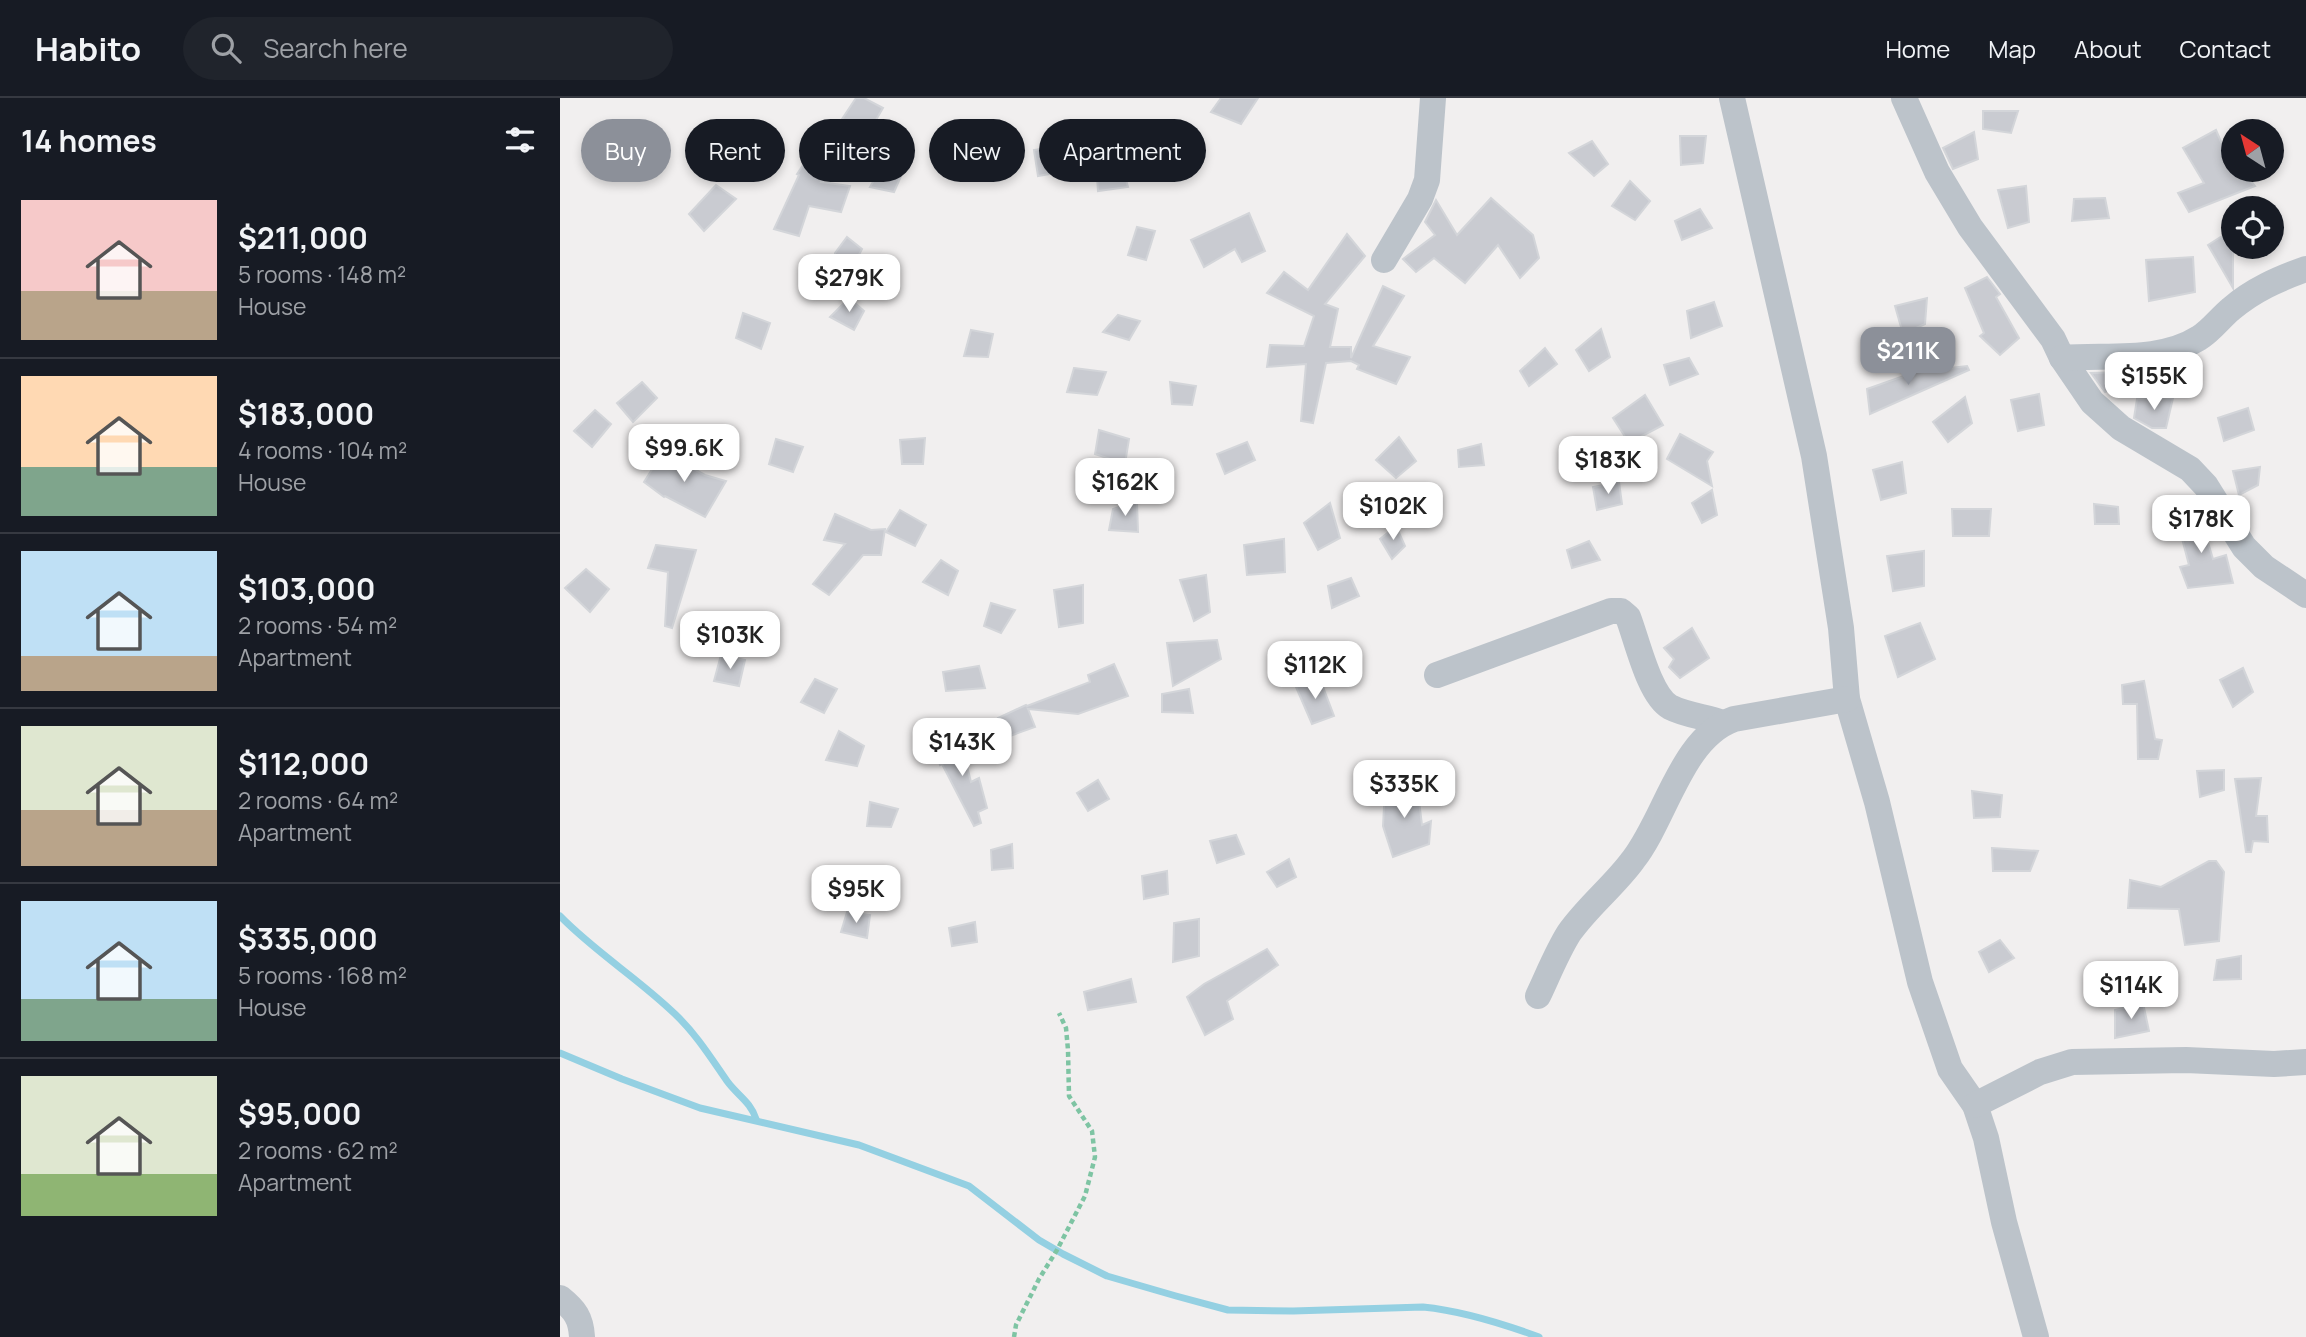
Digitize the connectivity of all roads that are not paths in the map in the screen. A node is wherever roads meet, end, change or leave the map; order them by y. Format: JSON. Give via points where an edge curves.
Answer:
{"nodes":[{"id":1,"x":1433,"y":98,"type":"edge"},
{"id":2,"x":1732,"y":98,"type":"edge"},
{"id":3,"x":1904,"y":98,"type":"edge"},
{"id":4,"x":1384,"y":260,"type":"dead end"},
{"id":5,"x":2306,"y":269,"type":"edge"},
{"id":6,"x":2062,"y":358,"type":"junction"},
{"id":7,"x":2306,"y":595,"type":"edge"},
{"id":8,"x":1437,"y":675,"type":"dead end"},
{"id":9,"x":1847,"y":699,"type":"junction"},
{"id":10,"x":1723,"y":723,"type":"junction"},
{"id":11,"x":1538,"y":996,"type":"dead end"},
{"id":12,"x":2306,"y":1062,"type":"edge"},
{"id":13,"x":1975,"y":1105,"type":"junction"},
{"id":14,"x":560,"y":1298,"type":"edge"},
{"id":15,"x":582,"y":1337,"type":"edge"},
{"id":16,"x":2036,"y":1337,"type":"edge"}],
"edges":[{"from":1,"to":4,"type":"street","via":[[1427,180]]},
{"from":2,"to":9,"type":"street","via":[[1814,456]]},
{"from":3,"to":6,"type":"street","via":[[1937,172],[1970,227],[2053,339]]},
{"from":5,"to":6,"type":"street","via":[[2254,292],[2199,338],[2176,349]]},
{"from":6,"to":7,"type":"street","via":[[2092,402],[2121,428],[2190,469],[2244,547],[2264,567]]},
{"from":8,"to":10,"type":"street","via":[[1621,611],[1628,617],[1661,700],[1672,708]]},
{"from":9,"to":10,"type":"street"},
{"from":9,"to":13,"type":"street","via":[[1920,982],[1950,1069]]},
{"from":10,"to":11,"type":"street","via":[[1704,738],[1686,764],[1633,862],[1569,934]]},
{"from":12,"to":13,"type":"street","via":[[2072,1062],[2040,1072]]},
{"from":13,"to":16,"type":"street"},
{"from":14,"to":15,"type":"street","via":[[576,1311]]}]}
